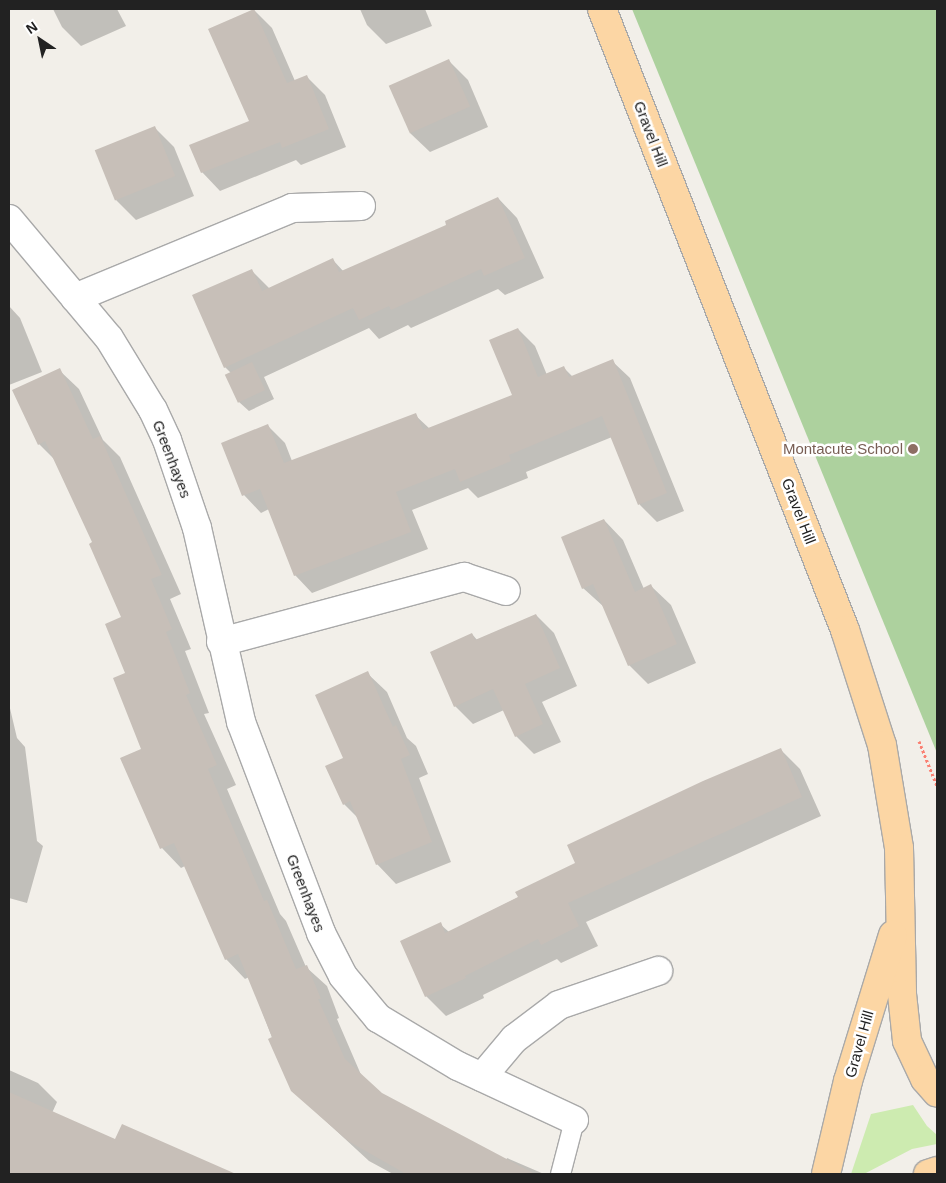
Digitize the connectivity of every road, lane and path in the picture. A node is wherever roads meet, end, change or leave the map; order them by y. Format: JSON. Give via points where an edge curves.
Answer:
{"nodes":[{"id":1,"x":602,"y":9,"type":"edge"},
{"id":2,"x":361,"y":206,"type":"dead end"},
{"id":3,"x":9,"y":219,"type":"edge"},
{"id":4,"x":75,"y":298,"type":"junction"},
{"id":5,"x":506,"y":591,"type":"dead end"},
{"id":6,"x":221,"y":642,"type":"junction"},
{"id":7,"x":900,"y":916,"type":"junction"},
{"id":8,"x":658,"y":971,"type":"dead end"},
{"id":9,"x":482,"y":1077,"type":"junction"},
{"id":10,"x":937,"y":1094,"type":"edge"},
{"id":11,"x":574,"y":1120,"type":"joint"},
{"id":12,"x":937,"y":1170,"type":"edge"},
{"id":13,"x":560,"y":1174,"type":"edge"},
{"id":14,"x":826,"y":1174,"type":"edge"},
{"id":15,"x":928,"y":1174,"type":"edge"}],
"edges":[{"from":1,"to":7,"type":"main road","name":"Gravel Hill","via":[[845,630],[882,745],[899,848]]},
{"from":2,"to":4,"type":"street","via":[[292,208]]},
{"from":3,"to":4,"type":"street","name":"Greenhayes"},
{"from":4,"to":6,"type":"street","name":"Greenhayes","via":[[109,338],[153,410],[167,440],[196,528]]},
{"from":5,"to":6,"type":"street","via":[[464,577]]},
{"from":6,"to":9,"type":"street","name":"Greenhayes","via":[[241,722],[320,933],[343,976],[378,1018]]},
{"from":7,"to":10,"type":"main road","name":"Gravel Hill","via":[[907,1040],[925,1079]]},
{"from":7,"to":14,"type":"main road","name":"Gravel Hill","via":[[869,1008]]},
{"from":8,"to":9,"type":"street","via":[[559,1005],[514,1039]]},
{"from":9,"to":11,"type":"street","name":"Greenhayes"},
{"from":11,"to":13,"type":"lane"},
{"from":12,"to":15,"type":"main road"}]}
